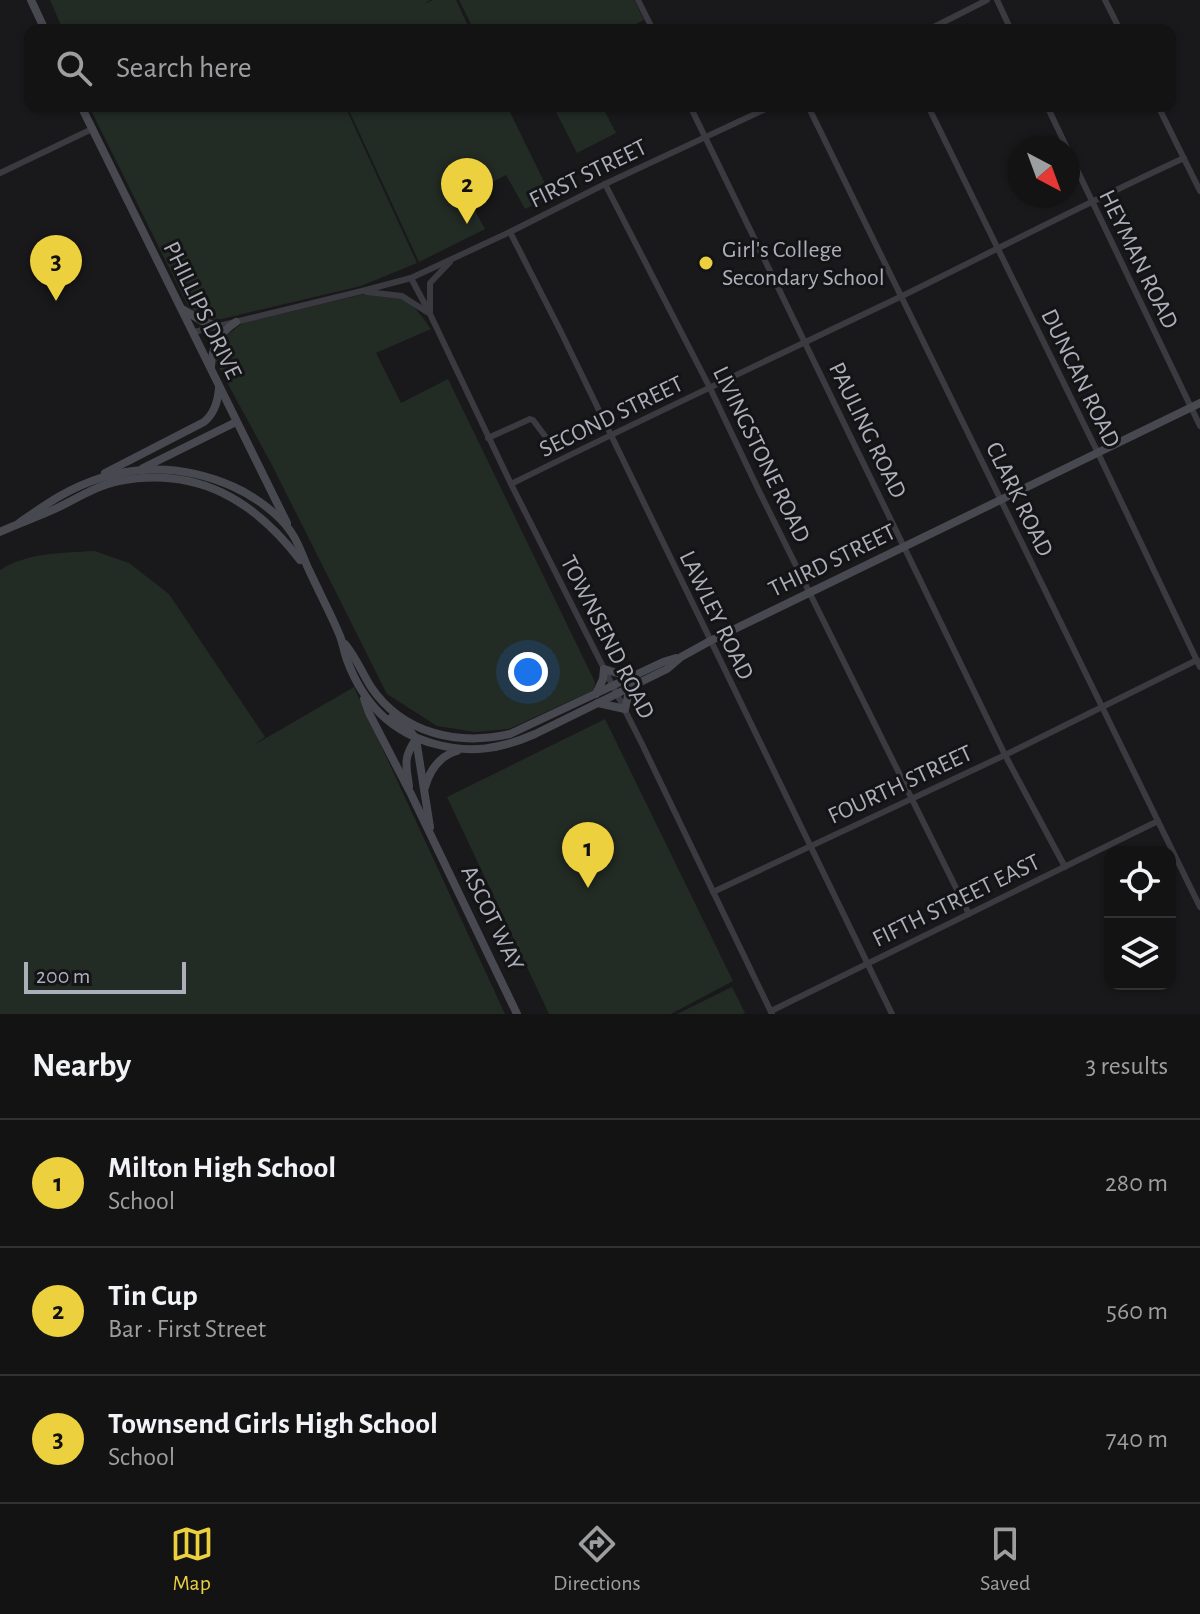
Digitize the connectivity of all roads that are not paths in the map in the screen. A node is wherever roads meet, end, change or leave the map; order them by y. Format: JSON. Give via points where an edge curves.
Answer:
{"nodes":[{"id":1,"x":31,"y":0,"type":"edge"},
{"id":2,"x":638,"y":0,"type":"edge"},
{"id":3,"x":987,"y":0,"type":"edge"},
{"id":4,"x":997,"y":0,"type":"edge"},
{"id":5,"x":1105,"y":0,"type":"edge"},
{"id":6,"x":42,"y":24,"type":"edge"},
{"id":7,"x":650,"y":24,"type":"edge"},
{"id":8,"x":940,"y":24,"type":"edge"},
{"id":9,"x":1008,"y":24,"type":"edge"},
{"id":10,"x":1117,"y":24,"type":"edge"},
{"id":11,"x":84,"y":112,"type":"edge"},
{"id":12,"x":693,"y":112,"type":"edge"},
{"id":13,"x":759,"y":112,"type":"edge"},
{"id":14,"x":811,"y":112,"type":"edge"},
{"id":15,"x":931,"y":112,"type":"edge"},
{"id":16,"x":1050,"y":112,"type":"edge"},
{"id":17,"x":1161,"y":112,"type":"edge"},
{"id":18,"x":92,"y":129,"type":"junction"},
{"id":19,"x":1061,"y":136,"type":"edge"},
{"id":20,"x":705,"y":137,"type":"junction"},
{"id":21,"x":1184,"y":158,"type":"junction"},
{"id":22,"x":0,"y":173,"type":"edge"},
{"id":23,"x":1080,"y":178,"type":"edge"},
{"id":24,"x":605,"y":184,"type":"junction"},
{"id":25,"x":1200,"y":191,"type":"edge"},
{"id":26,"x":1091,"y":201,"type":"junction"},
{"id":27,"x":510,"y":232,"type":"junction"},
{"id":28,"x":998,"y":248,"type":"junction"},
{"id":29,"x":455,"y":257,"type":"junction"},
{"id":30,"x":411,"y":278,"type":"junction"},
{"id":31,"x":362,"y":291,"type":"junction"},
{"id":32,"x":900,"y":296,"type":"junction"},
{"id":33,"x":181,"y":309,"type":"junction"},
{"id":34,"x":430,"y":314,"type":"junction"},
{"id":35,"x":236,"y":322,"type":"junction"},
{"id":36,"x":218,"y":326,"type":"junction"},
{"id":37,"x":194,"y":332,"type":"junction"},
{"id":38,"x":805,"y":342,"type":"junction"},
{"id":39,"x":211,"y":368,"type":"junction"},
{"id":40,"x":219,"y":385,"type":"junction"},
{"id":41,"x":710,"y":388,"type":"junction"},
{"id":42,"x":1200,"y":403,"type":"edge"},
{"id":43,"x":1191,"y":408,"type":"junction"},
{"id":44,"x":236,"y":422,"type":"junction"},
{"id":45,"x":1200,"y":426,"type":"edge"},
{"id":46,"x":609,"y":435,"type":"junction"},
{"id":47,"x":545,"y":436,"type":"dead end"},
{"id":48,"x":488,"y":438,"type":"junction"},
{"id":49,"x":1098,"y":453,"type":"junction"},
{"id":50,"x":140,"y":470,"type":"junction"},
{"id":51,"x":118,"y":481,"type":"junction"},
{"id":52,"x":511,"y":484,"type":"junction"},
{"id":53,"x":61,"y":495,"type":"junction"},
{"id":54,"x":1001,"y":500,"type":"junction"},
{"id":55,"x":19,"y":523,"type":"junction"},
{"id":56,"x":291,"y":531,"type":"junction"},
{"id":57,"x":0,"y":532,"type":"edge"},
{"id":58,"x":905,"y":547,"type":"junction"},
{"id":59,"x":310,"y":573,"type":"junction"},
{"id":60,"x":810,"y":593,"type":"junction"},
{"id":61,"x":342,"y":639,"type":"junction"},
{"id":62,"x":710,"y":641,"type":"junction"},
{"id":63,"x":1199,"y":662,"type":"edge"},
{"id":64,"x":604,"y":669,"type":"junction"},
{"id":65,"x":633,"y":681,"type":"junction"},
{"id":66,"x":615,"y":690,"type":"junction"},
{"id":67,"x":362,"y":691,"type":"junction"},
{"id":68,"x":597,"y":699,"type":"junction"},
{"id":69,"x":381,"y":700,"type":"junction"},
{"id":70,"x":1102,"y":707,"type":"junction"},
{"id":71,"x":625,"y":709,"type":"junction"},
{"id":72,"x":416,"y":739,"type":"junction"},
{"id":73,"x":469,"y":740,"type":"junction"},
{"id":74,"x":465,"y":749,"type":"junction"},
{"id":75,"x":1005,"y":755,"type":"junction"},
{"id":76,"x":424,"y":789,"type":"junction"},
{"id":77,"x":411,"y":794,"type":"junction"},
{"id":78,"x":913,"y":798,"type":"junction"},
{"id":79,"x":1158,"y":821,"type":"junction"},
{"id":80,"x":432,"y":839,"type":"junction"},
{"id":81,"x":810,"y":846,"type":"junction"},
{"id":82,"x":1065,"y":867,"type":"junction"},
{"id":83,"x":713,"y":892,"type":"junction"},
{"id":84,"x":1200,"y":907,"type":"edge"},
{"id":85,"x":969,"y":914,"type":"junction"},
{"id":86,"x":867,"y":963,"type":"junction"},
{"id":87,"x":771,"y":1012,"type":"edge"},
{"id":88,"x":517,"y":1014,"type":"edge"},
{"id":89,"x":892,"y":1014,"type":"edge"}],
"edges":[{"from":1,"to":6,"type":"main road"},
{"from":2,"to":7,"type":"street"},
{"from":3,"to":8,"type":"street"},
{"from":4,"to":9,"type":"street"},
{"from":5,"to":10,"type":"street"},
{"from":11,"to":18,"type":"main road","name":"PHILLIPS DRIVE"},
{"from":12,"to":20,"type":"street","name":"PAULING ROAD"},
{"from":13,"to":20,"type":"street","name":"FIRST STREET"},
{"from":14,"to":32,"type":"street","name":"CLARK ROAD"},
{"from":15,"to":28,"type":"street","name":"DUNCAN ROAD"},
{"from":16,"to":19,"type":"street","name":"HEYMAN ROAD"},
{"from":17,"to":21,"type":"street"},
{"from":18,"to":22,"type":"street"},
{"from":18,"to":33,"type":"main road","name":"PHILLIPS DRIVE"},
{"from":20,"to":24,"type":"street","name":"FIRST STREET"},
{"from":20,"to":38,"type":"street","name":"PAULING ROAD"},
{"from":21,"to":25,"type":"street"},
{"from":21,"to":26,"type":"street","name":"SECOND STREET"},
{"from":23,"to":26,"type":"street","name":"HEYMAN ROAD"},
{"from":24,"to":27,"type":"street","name":"FIRST STREET"},
{"from":24,"to":41,"type":"street","name":"LIVINGSTONE ROAD"},
{"from":26,"to":28,"type":"street","name":"SECOND STREET"},
{"from":26,"to":43,"type":"street","name":"HEYMAN ROAD"},
{"from":27,"to":29,"type":"street","name":"FIRST STREET"},
{"from":27,"to":46,"type":"street","name":"LAWLEY ROAD"},
{"from":28,"to":32,"type":"street","name":"SECOND STREET"},
{"from":28,"to":49,"type":"street","name":"DUNCAN ROAD"},
{"from":29,"to":30,"type":"street","name":"FIRST STREET"},
{"from":29,"to":34,"type":"street","via":[[430,283]]},
{"from":30,"to":31,"type":"street","name":"FIRST STREET"},
{"from":30,"to":34,"type":"street","name":"TOWNSEND ROAD"},
{"from":31,"to":34,"type":"street","via":[[402,296]]},
{"from":31,"to":35,"type":"street","name":"FIRST STREET"},
{"from":32,"to":38,"type":"street","name":"SECOND STREET"},
{"from":32,"to":54,"type":"street","name":"CLARK ROAD"},
{"from":33,"to":36,"type":"main road"},
{"from":33,"to":37,"type":"main road","name":"PHILLIPS DRIVE"},
{"from":34,"to":48,"type":"street","name":"TOWNSEND ROAD"},
{"from":35,"to":36,"type":"street","name":"FIRST STREET"},
{"from":35,"to":39,"type":"main road","via":[[215,343]]},
{"from":36,"to":37,"type":"street","name":"FIRST STREET"},
{"from":37,"to":39,"type":"main road","name":"PHILLIPS DRIVE"},
{"from":38,"to":41,"type":"street","name":"SECOND STREET"},
{"from":38,"to":58,"type":"street","name":"PAULING ROAD"},
{"from":39,"to":40,"type":"main road","name":"PHILLIPS DRIVE"},
{"from":40,"to":44,"type":"main road","name":"PHILLIPS DRIVE"},
{"from":40,"to":53,"type":"main road","via":[[216,405],[204,422]]},
{"from":41,"to":46,"type":"street","name":"SECOND STREET"},
{"from":41,"to":60,"type":"street","name":"LIVINGSTONE ROAD"},
{"from":42,"to":43,"type":"main road","name":"THIRD STREET"},
{"from":43,"to":45,"type":"street","name":"HEYMAN ROAD"},
{"from":43,"to":49,"type":"main road","name":"THIRD STREET"},
{"from":44,"to":50,"type":"main road"},
{"from":44,"to":56,"type":"main road","name":"PHILLIPS DRIVE"},
{"from":46,"to":52,"type":"street","name":"SECOND STREET"},
{"from":46,"to":62,"type":"street","name":"LAWLEY ROAD"},
{"from":47,"to":48,"type":"street","via":[[530,419]]},
{"from":48,"to":52,"type":"street","name":"TOWNSEND ROAD"},
{"from":49,"to":54,"type":"main road","name":"THIRD STREET"},
{"from":49,"to":63,"type":"street","name":"DUNCAN ROAD"},
{"from":50,"to":51,"type":"main road"},
{"from":50,"to":53,"type":"main road","via":[[119,472]]},
{"from":50,"to":56,"type":"main road","via":[[158,468],[218,480],[257,500]]},
{"from":51,"to":55,"type":"main road"},
{"from":51,"to":59,"type":"main road","via":[[178,480],[238,500],[286,541]]},
{"from":52,"to":64,"type":"street","name":"TOWNSEND ROAD"},
{"from":53,"to":55,"type":"main road"},
{"from":54,"to":58,"type":"main road","name":"THIRD STREET"},
{"from":54,"to":70,"type":"street","name":"CLARK ROAD"},
{"from":55,"to":57,"type":"main road"},
{"from":56,"to":59,"type":"main road","name":"PHILLIPS DRIVE"},
{"from":58,"to":60,"type":"main road","name":"THIRD STREET"},
{"from":58,"to":75,"type":"street","name":"PAULING ROAD"},
{"from":59,"to":61,"type":"main road"},
{"from":60,"to":62,"type":"main road","name":"THIRD STREET"},
{"from":60,"to":78,"type":"street","name":"LIVINGSTONE ROAD"},
{"from":61,"to":67,"type":"main road"},
{"from":61,"to":69,"type":"main road"},
{"from":62,"to":65,"type":"main road","name":"THIRD STREET","via":[[667,669]]},
{"from":62,"to":81,"type":"street","name":"LAWLEY ROAD"},
{"from":63,"to":70,"type":"street","name":"FOURTH STREET"},
{"from":64,"to":65,"type":"main road"},
{"from":64,"to":66,"type":"street","name":"TOWNSEND ROAD"},
{"from":64,"to":68,"type":"main road"},
{"from":65,"to":66,"type":"main road","name":"THIRD STREET"},
{"from":65,"to":71,"type":"main road"},
{"from":66,"to":68,"type":"main road","name":"THIRD STREET"},
{"from":66,"to":71,"type":"street","name":"TOWNSEND ROAD"},
{"from":67,"to":72,"type":"main road","via":[[382,717]]},
{"from":67,"to":77,"type":"main road","name":"ASCOT WAY"},
{"from":68,"to":71,"type":"main road"},
{"from":68,"to":73,"type":"main road","via":[[510,734]]},
{"from":68,"to":74,"type":"main road","via":[[513,744]]},
{"from":69,"to":72,"type":"main road"},
{"from":69,"to":73,"type":"main road","via":[[418,727]]},
{"from":70,"to":75,"type":"street","name":"FOURTH STREET"},
{"from":70,"to":79,"type":"street","name":"CLARK ROAD"},
{"from":71,"to":83,"type":"street","name":"TOWNSEND ROAD"},
{"from":72,"to":73,"type":"main road"},
{"from":72,"to":74,"type":"main road"},
{"from":72,"to":76,"type":"main road"},
{"from":72,"to":77,"type":"main road","via":[[406,757]]},
{"from":74,"to":76,"type":"main road","via":[[439,760]]},
{"from":75,"to":78,"type":"street","name":"FOURTH STREET"},
{"from":75,"to":82,"type":"street","name":"PAULING ROAD"},
{"from":76,"to":80,"type":"main road"},
{"from":77,"to":80,"type":"main road","name":"ASCOT WAY"},
{"from":78,"to":81,"type":"street","name":"FOURTH STREET"},
{"from":78,"to":85,"type":"street","name":"LIVINGSTONE ROAD"},
{"from":79,"to":82,"type":"street","name":"FIFTH STREET EAST"},
{"from":79,"to":84,"type":"street","name":"CLARK ROAD"},
{"from":80,"to":88,"type":"main road","name":"ASCOT WAY"},
{"from":81,"to":83,"type":"street","name":"FOURTH STREET"},
{"from":81,"to":86,"type":"street","name":"LAWLEY ROAD"},
{"from":82,"to":85,"type":"street","name":"FIFTH STREET EAST"},
{"from":83,"to":87,"type":"street","name":"TOWNSEND ROAD"},
{"from":85,"to":86,"type":"street","name":"FIFTH STREET EAST"},
{"from":86,"to":87,"type":"street","name":"FIFTH STREET EAST"},
{"from":86,"to":89,"type":"street","name":"LAWLEY ROAD"}]}
